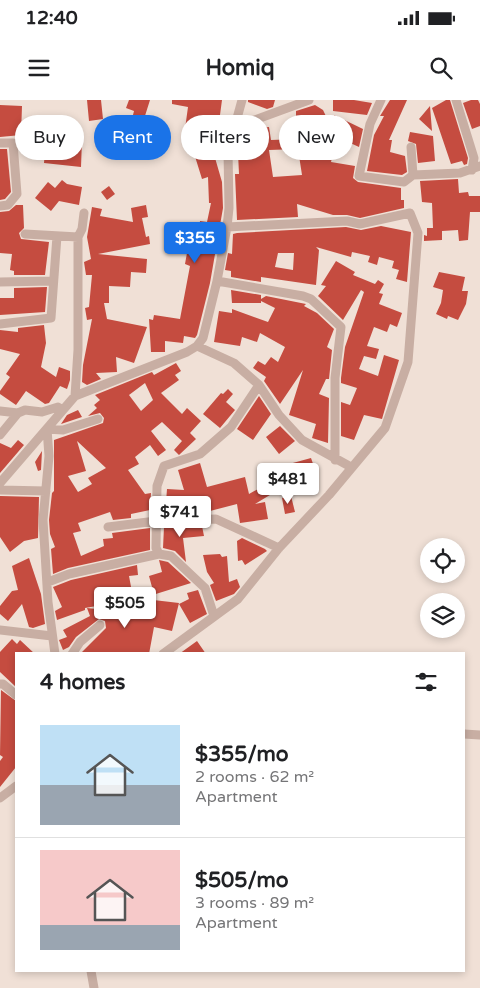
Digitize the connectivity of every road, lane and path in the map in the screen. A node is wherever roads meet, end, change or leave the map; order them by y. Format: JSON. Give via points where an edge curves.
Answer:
{"nodes":[{"id":1,"x":242,"y":100,"type":"edge"},
{"id":2,"x":309,"y":100,"type":"edge"},
{"id":3,"x":380,"y":100,"type":"edge"},
{"id":4,"x":456,"y":100,"type":"edge"},
{"id":5,"x":237,"y":115,"type":"edge"},
{"id":6,"x":268,"y":115,"type":"edge"},
{"id":7,"x":0,"y":143,"type":"edge"},
{"id":8,"x":411,"y":147,"type":"dead end"},
{"id":9,"x":228,"y":160,"type":"edge"},
{"id":10,"x":476,"y":168,"type":"edge"},
{"id":11,"x":414,"y":175,"type":"junction"},
{"id":12,"x":0,"y":206,"type":"edge"},
{"id":13,"x":84,"y":213,"type":"dead end"},
{"id":14,"x":227,"y":227,"type":"junction"},
{"id":15,"x":25,"y":234,"type":"dead end"},
{"id":16,"x":57,"y":236,"type":"junction"},
{"id":17,"x":78,"y":237,"type":"junction"},
{"id":18,"x":52,"y":281,"type":"junction"},
{"id":19,"x":217,"y":281,"type":"junction"},
{"id":20,"x":0,"y":282,"type":"edge"},
{"id":21,"x":0,"y":324,"type":"edge"},
{"id":22,"x":197,"y":346,"type":"junction"},
{"id":23,"x":259,"y":385,"type":"junction"},
{"id":24,"x":75,"y":396,"type":"junction"},
{"id":25,"x":63,"y":410,"type":"junction"},
{"id":26,"x":0,"y":411,"type":"edge"},
{"id":27,"x":18,"y":413,"type":"junction"},
{"id":28,"x":98,"y":419,"type":"dead end"},
{"id":29,"x":46,"y":429,"type":"junction"},
{"id":30,"x":0,"y":435,"type":"edge"},
{"id":31,"x":336,"y":460,"type":"junction"},
{"id":32,"x":351,"y":467,"type":"junction"},
{"id":33,"x":0,"y":483,"type":"edge"},
{"id":34,"x":0,"y":490,"type":"edge"},
{"id":35,"x":46,"y":491,"type":"junction"},
{"id":36,"x":156,"y":521,"type":"junction"},
{"id":37,"x":108,"y":527,"type":"dead end"},
{"id":38,"x":279,"y":548,"type":"junction"},
{"id":39,"x":159,"y":554,"type":"junction"},
{"id":40,"x":48,"y":582,"type":"junction"},
{"id":41,"x":214,"y":616,"type":"junction"},
{"id":42,"x":100,"y":625,"type":"dead end"},
{"id":43,"x":0,"y":630,"type":"edge"},
{"id":44,"x":52,"y":636,"type":"junction"},
{"id":45,"x":55,"y":652,"type":"edge"},
{"id":46,"x":73,"y":652,"type":"edge"},
{"id":47,"x":166,"y":652,"type":"edge"},
{"id":48,"x":0,"y":684,"type":"edge"},
{"id":49,"x":15,"y":694,"type":"edge"},
{"id":50,"x":465,"y":734,"type":"edge"},
{"id":51,"x":480,"y":735,"type":"edge"},
{"id":52,"x":15,"y":787,"type":"edge"},
{"id":53,"x":0,"y":798,"type":"edge"},
{"id":54,"x":92,"y":972,"type":"edge"},
{"id":55,"x":94,"y":988,"type":"edge"}],
"edges":[{"from":1,"to":5,"type":"street"},
{"from":2,"to":6,"type":"street"},
{"from":3,"to":11,"type":"street","via":[[370,124],[359,176],[404,182]]},
{"from":4,"to":10,"type":"street"},
{"from":7,"to":12,"type":"street","via":[[12,143],[17,194],[8,205]]},
{"from":8,"to":11,"type":"street"},
{"from":9,"to":14,"type":"street"},
{"from":10,"to":11,"type":"street","via":[[460,173]]},
{"from":13,"to":17,"type":"street"},
{"from":14,"to":19,"type":"street"},
{"from":14,"to":32,"type":"street","via":[[360,224],[410,213],[413,217],[418,233],[408,362],[385,428]]},
{"from":15,"to":16,"type":"street"},
{"from":16,"to":17,"type":"street"},
{"from":16,"to":18,"type":"street"},
{"from":17,"to":24,"type":"street"},
{"from":18,"to":20,"type":"street"},
{"from":18,"to":21,"type":"street","via":[[50,318]]},
{"from":19,"to":22,"type":"street","via":[[207,329]]},
{"from":19,"to":31,"type":"street","via":[[303,296],[311,299],[340,327],[335,378]]},
{"from":22,"to":23,"type":"street","via":[[234,363]]},
{"from":22,"to":24,"type":"street"},
{"from":23,"to":31,"type":"street","via":[[302,440]]},
{"from":23,"to":36,"type":"street","via":[[231,427],[200,454],[164,466],[157,486]]},
{"from":24,"to":25,"type":"street"},
{"from":25,"to":27,"type":"street","via":[[58,407],[42,412],[25,410]]},
{"from":25,"to":29,"type":"street"},
{"from":26,"to":27,"type":"street"},
{"from":27,"to":30,"type":"street"},
{"from":28,"to":29,"type":"street","via":[[62,430]]},
{"from":29,"to":33,"type":"street"},
{"from":29,"to":35,"type":"street","via":[[49,456]]},
{"from":31,"to":32,"type":"street"},
{"from":32,"to":38,"type":"street"},
{"from":34,"to":35,"type":"street"},
{"from":35,"to":40,"type":"street","via":[[43,520]]},
{"from":36,"to":37,"type":"street"},
{"from":36,"to":38,"type":"street","via":[[216,519]]},
{"from":36,"to":39,"type":"street"},
{"from":38,"to":41,"type":"street","via":[[238,598]]},
{"from":39,"to":40,"type":"street","via":[[69,574]]},
{"from":39,"to":41,"type":"street","via":[[171,556],[205,588]]},
{"from":40,"to":44,"type":"street"},
{"from":41,"to":47,"type":"street"},
{"from":42,"to":46,"type":"street"},
{"from":43,"to":44,"type":"street"},
{"from":44,"to":45,"type":"street"},
{"from":48,"to":49,"type":"street"},
{"from":50,"to":51,"type":"street"},
{"from":52,"to":53,"type":"street"},
{"from":54,"to":55,"type":"street"}]}
